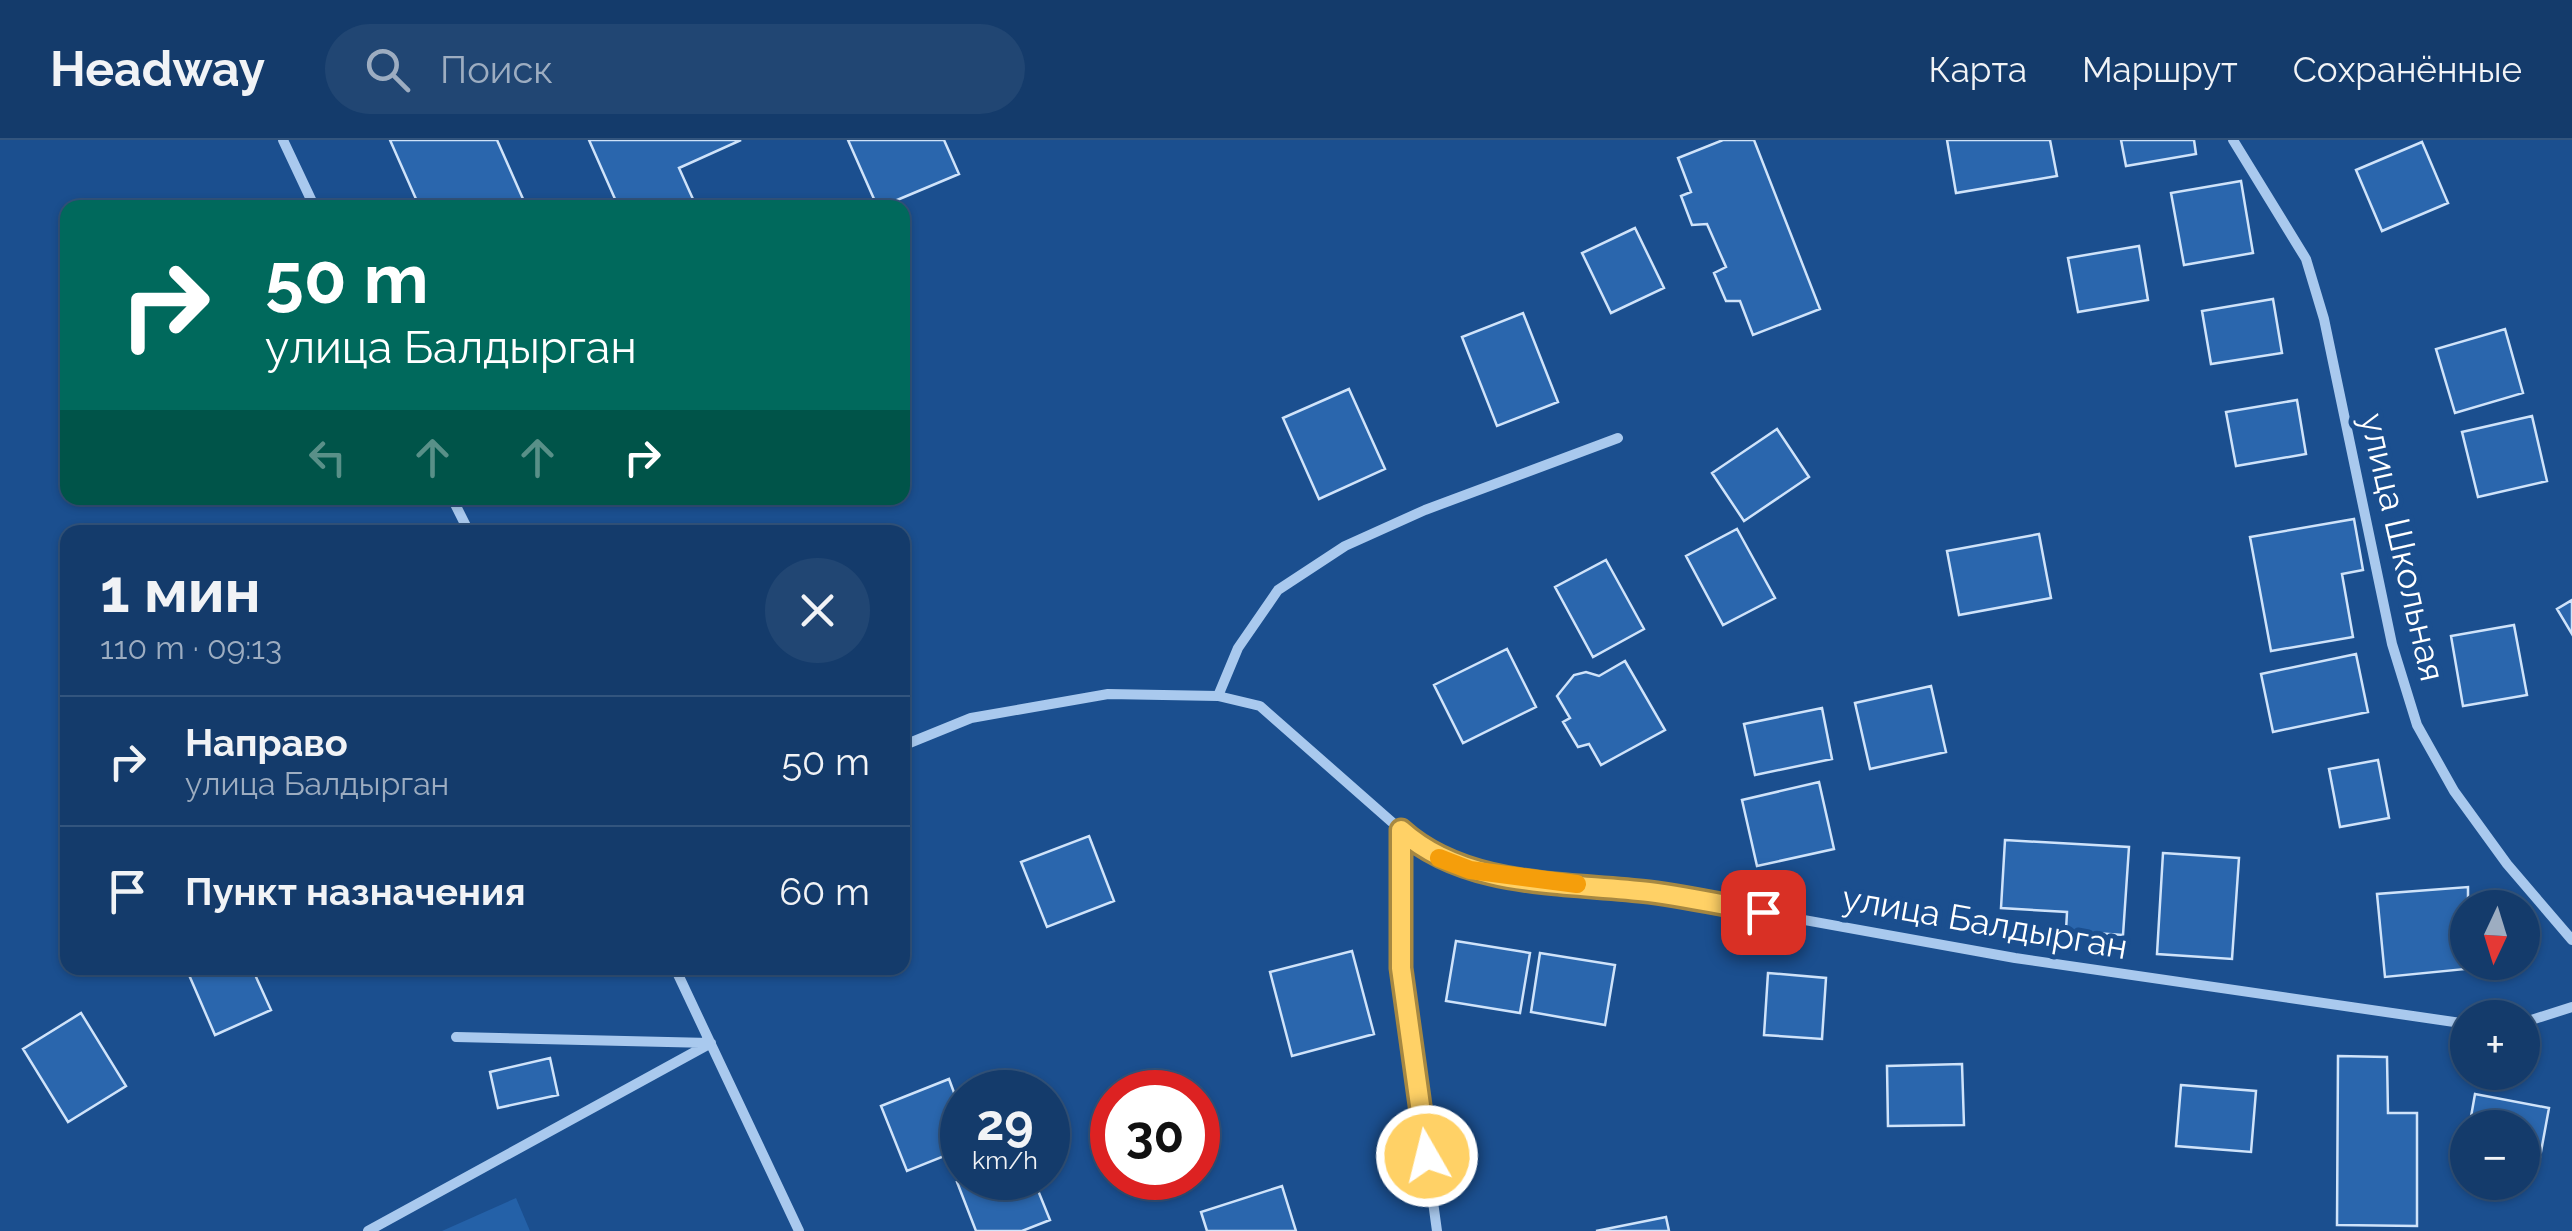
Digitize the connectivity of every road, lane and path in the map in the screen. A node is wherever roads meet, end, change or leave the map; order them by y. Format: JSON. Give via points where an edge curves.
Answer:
{"nodes":[{"id":1,"x":283,"y":140,"type":"edge"},
{"id":2,"x":2233,"y":140,"type":"edge"},
{"id":3,"x":311,"y":200,"type":"edge"},
{"id":4,"x":1618,"y":438,"type":"dead end"},
{"id":5,"x":1218,"y":696,"type":"junction"},
{"id":6,"x":910,"y":743,"type":"edge"},
{"id":7,"x":1401,"y":830,"type":"junction"},
{"id":8,"x":2572,"y":940,"type":"edge"},
{"id":9,"x":678,"y":975,"type":"edge"},
{"id":10,"x":2572,"y":1007,"type":"edge"},
{"id":11,"x":2540,"y":1017,"type":"edge"},
{"id":12,"x":2450,"y":1021,"type":"edge"},
{"id":13,"x":456,"y":1037,"type":"dead end"},
{"id":14,"x":712,"y":1043,"type":"junction"},
{"id":15,"x":368,"y":1231,"type":"edge"},
{"id":16,"x":800,"y":1231,"type":"edge"},
{"id":17,"x":1437,"y":1231,"type":"edge"}],
"edges":[{"from":1,"to":3,"type":"street"},
{"from":2,"to":8,"type":"street","name":"улица Школьная","via":[[2306,259],[2392,644],[2417,725],[2454,791]]},
{"from":4,"to":5,"type":"street","via":[[1345,546],[1278,590],[1238,648]]},
{"from":5,"to":6,"type":"street","name":"улица Балдырган","via":[[1108,694],[971,718]]},
{"from":5,"to":7,"type":"street","name":"улица Балдырган","via":[[1260,706]]},
{"from":7,"to":12,"type":"street","name":"улица Балдырган","via":[[1427,854],[1470,870],[1655,893],[2015,958]]},
{"from":7,"to":17,"type":"street","via":[[1401,968]]},
{"from":9,"to":14,"type":"street"},
{"from":10,"to":11,"type":"street"},
{"from":13,"to":14,"type":"street"},
{"from":14,"to":15,"type":"street"},
{"from":14,"to":16,"type":"street"}]}
